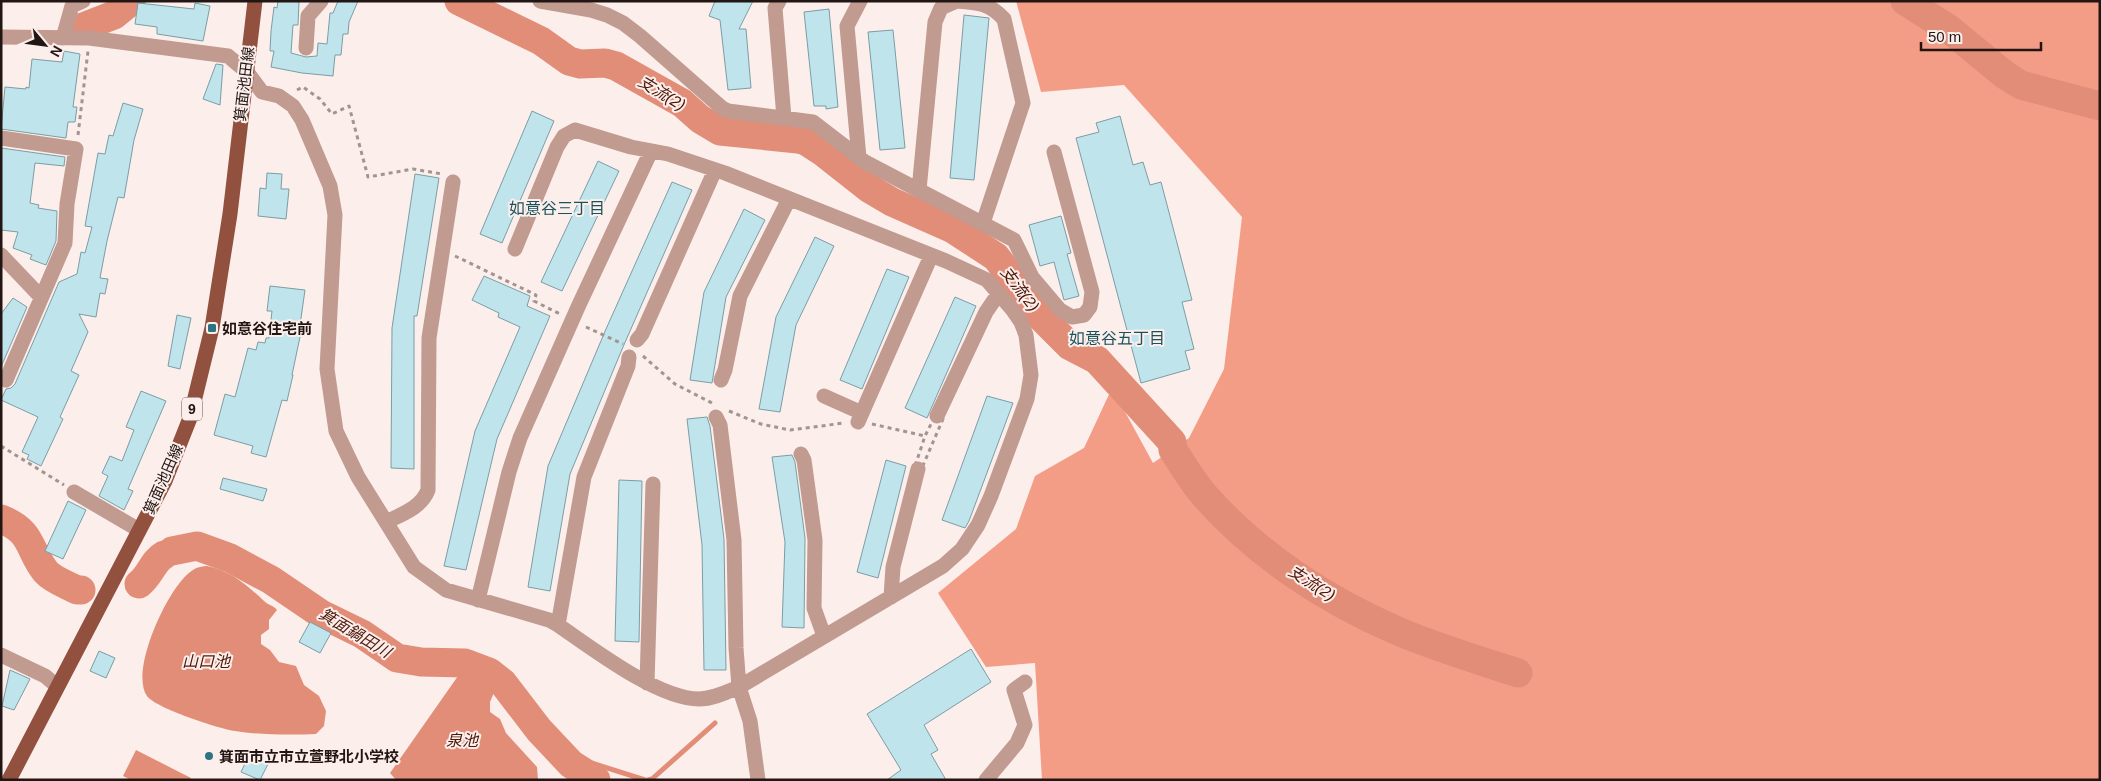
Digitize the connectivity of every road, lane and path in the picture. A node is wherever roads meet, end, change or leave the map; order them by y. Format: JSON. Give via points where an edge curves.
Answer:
{"nodes":[{"id":1,"x":83,"y":1,"type":"edge"},
{"id":2,"x":255,"y":1,"type":"edge"},
{"id":3,"x":321,"y":1,"type":"edge"},
{"id":4,"x":540,"y":1,"type":"edge"},
{"id":5,"x":779,"y":1,"type":"edge"},
{"id":6,"x":860,"y":1,"type":"edge"},
{"id":7,"x":957,"y":1,"type":"edge"},
{"id":8,"x":1,"y":37,"type":"edge"},
{"id":9,"x":63,"y":38,"type":"junction"},
{"id":10,"x":89,"y":38,"type":"junction"},
{"id":11,"x":306,"y":48,"type":"dead end"},
{"id":12,"x":247,"y":72,"type":"junction"},
{"id":13,"x":302,"y":86,"type":"dead end"},
{"id":14,"x":784,"y":118,"type":"junction"},
{"id":15,"x":1,"y":138,"type":"edge"},
{"id":16,"x":76,"y":149,"type":"junction"},
{"id":17,"x":651,"y":151,"type":"junction"},
{"id":18,"x":1054,"y":152,"type":"dead end"},
{"id":19,"x":858,"y":158,"type":"junction"},
{"id":20,"x":413,"y":169,"type":"dead end"},
{"id":21,"x":716,"y":170,"type":"junction"},
{"id":22,"x":453,"y":182,"type":"dead end"},
{"id":23,"x":919,"y":190,"type":"junction"},
{"id":24,"x":789,"y":198,"type":"junction"},
{"id":25,"x":983,"y":222,"type":"junction"},
{"id":26,"x":515,"y":249,"type":"dead end"},
{"id":27,"x":931,"y":256,"type":"junction"},
{"id":28,"x":4,"y":264,"type":"edge"},
{"id":29,"x":999,"y":293,"type":"junction"},
{"id":30,"x":41,"y":296,"type":"junction"},
{"id":31,"x":637,"y":340,"type":"dead end"},
{"id":32,"x":629,"y":357,"type":"dead end"},
{"id":33,"x":6,"y":380,"type":"dead end"},
{"id":34,"x":721,"y":380,"type":"dead end"},
{"id":35,"x":824,"y":396,"type":"dead end"},
{"id":36,"x":937,"y":416,"type":"junction"},
{"id":37,"x":716,"y":417,"type":"dead end"},
{"id":38,"x":1,"y":446,"type":"edge"},
{"id":39,"x":801,"y":454,"type":"dead end"},
{"id":40,"x":918,"y":469,"type":"junction"},
{"id":41,"x":653,"y":484,"type":"dead end"},
{"id":42,"x":74,"y":492,"type":"joint"},
{"id":43,"x":386,"y":522,"type":"junction"},
{"id":44,"x":139,"y":530,"type":"junction"},
{"id":45,"x":891,"y":597,"type":"junction"},
{"id":46,"x":478,"y":600,"type":"junction"},
{"id":47,"x":558,"y":625,"type":"junction"},
{"id":48,"x":824,"y":636,"type":"junction"},
{"id":49,"x":1,"y":655,"type":"edge"},
{"id":50,"x":1025,"y":682,"type":"dead end"},
{"id":51,"x":647,"y":684,"type":"junction"},
{"id":52,"x":57,"y":686,"type":"junction"},
{"id":53,"x":739,"y":687,"type":"junction"},
{"id":54,"x":9,"y":780,"type":"edge"},
{"id":55,"x":758,"y":780,"type":"edge"},
{"id":56,"x":986,"y":780,"type":"edge"}],
"edges":[{"from":1,"to":9,"type":"street","via":[[72,6]]},
{"from":2,"to":12,"type":"main road","name":"箕面池田線","number":"9"},
{"from":3,"to":11,"type":"street","via":[[308,16]]},
{"from":4,"to":14,"type":"street","via":[[590,10],[623,24],[722,108]]},
{"from":5,"to":14,"type":"street","via":[[776,8]]},
{"from":6,"to":19,"type":"street","via":[[847,26]]},
{"from":7,"to":23,"type":"street","via":[[942,8],[935,22]]},
{"from":7,"to":25,"type":"street","via":[[984,4],[1004,19],[1023,103]]},
{"from":8,"to":9,"type":"street"},
{"from":9,"to":10,"type":"street"},
{"from":10,"to":12,"type":"street","via":[[228,56]]},
{"from":10,"to":16,"type":"path"},
{"from":12,"to":43,"type":"street","via":[[262,92],[279,96],[293,106],[330,186],[336,215],[327,369],[336,431],[358,477]]},
{"from":12,"to":44,"type":"main road","name":"箕面池田線","number":"9","via":[[212,328],[190,418],[165,481]]},
{"from":13,"to":20,"type":"path","via":[[320,99],[332,114],[349,106],[368,176]]},
{"from":14,"to":19,"type":"street","via":[[813,122]]},
{"from":15,"to":16,"type":"street"},
{"from":16,"to":30,"type":"street","via":[[67,204],[65,243]]},
{"from":17,"to":21,"type":"street"},
{"from":17,"to":26,"type":"street","via":[[575,130],[564,136]]},
{"from":17,"to":46,"type":"street","via":[[520,438]]},
{"from":18,"to":25,"type":"street","via":[[1092,292],[1090,306],[1084,315],[1072,317],[1060,310],[1032,277],[1014,240]]},
{"from":19,"to":23,"type":"street"},
{"from":21,"to":24,"type":"street"},
{"from":21,"to":31,"type":"street"},
{"from":22,"to":43,"type":"street","via":[[429,338],[428,490],[417,506]]},
{"from":23,"to":25,"type":"street"},
{"from":24,"to":27,"type":"street"},
{"from":24,"to":34,"type":"street","via":[[740,296]]},
{"from":27,"to":29,"type":"street","via":[[987,280]]},
{"from":27,"to":35,"type":"street","via":[[860,417]]},
{"from":28,"to":30,"type":"street"},
{"from":29,"to":36,"type":"street","via":[[986,312]]},
{"from":29,"to":45,"type":"street","via":[[1017,314],[1026,335],[1031,375],[1025,404],[991,496],[971,538],[949,561]]},
{"from":30,"to":33,"type":"street"},
{"from":32,"to":47,"type":"street","via":[[584,476]]},
{"from":36,"to":40,"type":"path","via":[[925,436],[915,466]]},
{"from":36,"to":40,"type":"path","via":[[943,419],[921,470]]},
{"from":37,"to":53,"type":"street","via":[[720,425],[734,540]]},
{"from":38,"to":42,"type":"path"},
{"from":39,"to":48,"type":"street","via":[[815,540],[814,608]]},
{"from":40,"to":45,"type":"street","via":[[893,567]]},
{"from":41,"to":51,"type":"street"},
{"from":42,"to":44,"type":"street"},
{"from":43,"to":46,"type":"street","via":[[414,567],[446,590]]},
{"from":44,"to":52,"type":"main road","name":"箕面池田線","number":"9"},
{"from":45,"to":48,"type":"street"},
{"from":46,"to":47,"type":"street"},
{"from":47,"to":51,"type":"street"},
{"from":48,"to":53,"type":"street"},
{"from":49,"to":52,"type":"street","via":[[45,676]]},
{"from":50,"to":56,"type":"street","via":[[1014,690],[1025,725],[1016,743]]},
{"from":51,"to":53,"type":"street","via":[[665,692],[699,699],[718,696]]},
{"from":52,"to":54,"type":"main road","name":"箕面池田線","number":"9"},
{"from":53,"to":55,"type":"street","via":[[750,721]]}]}
